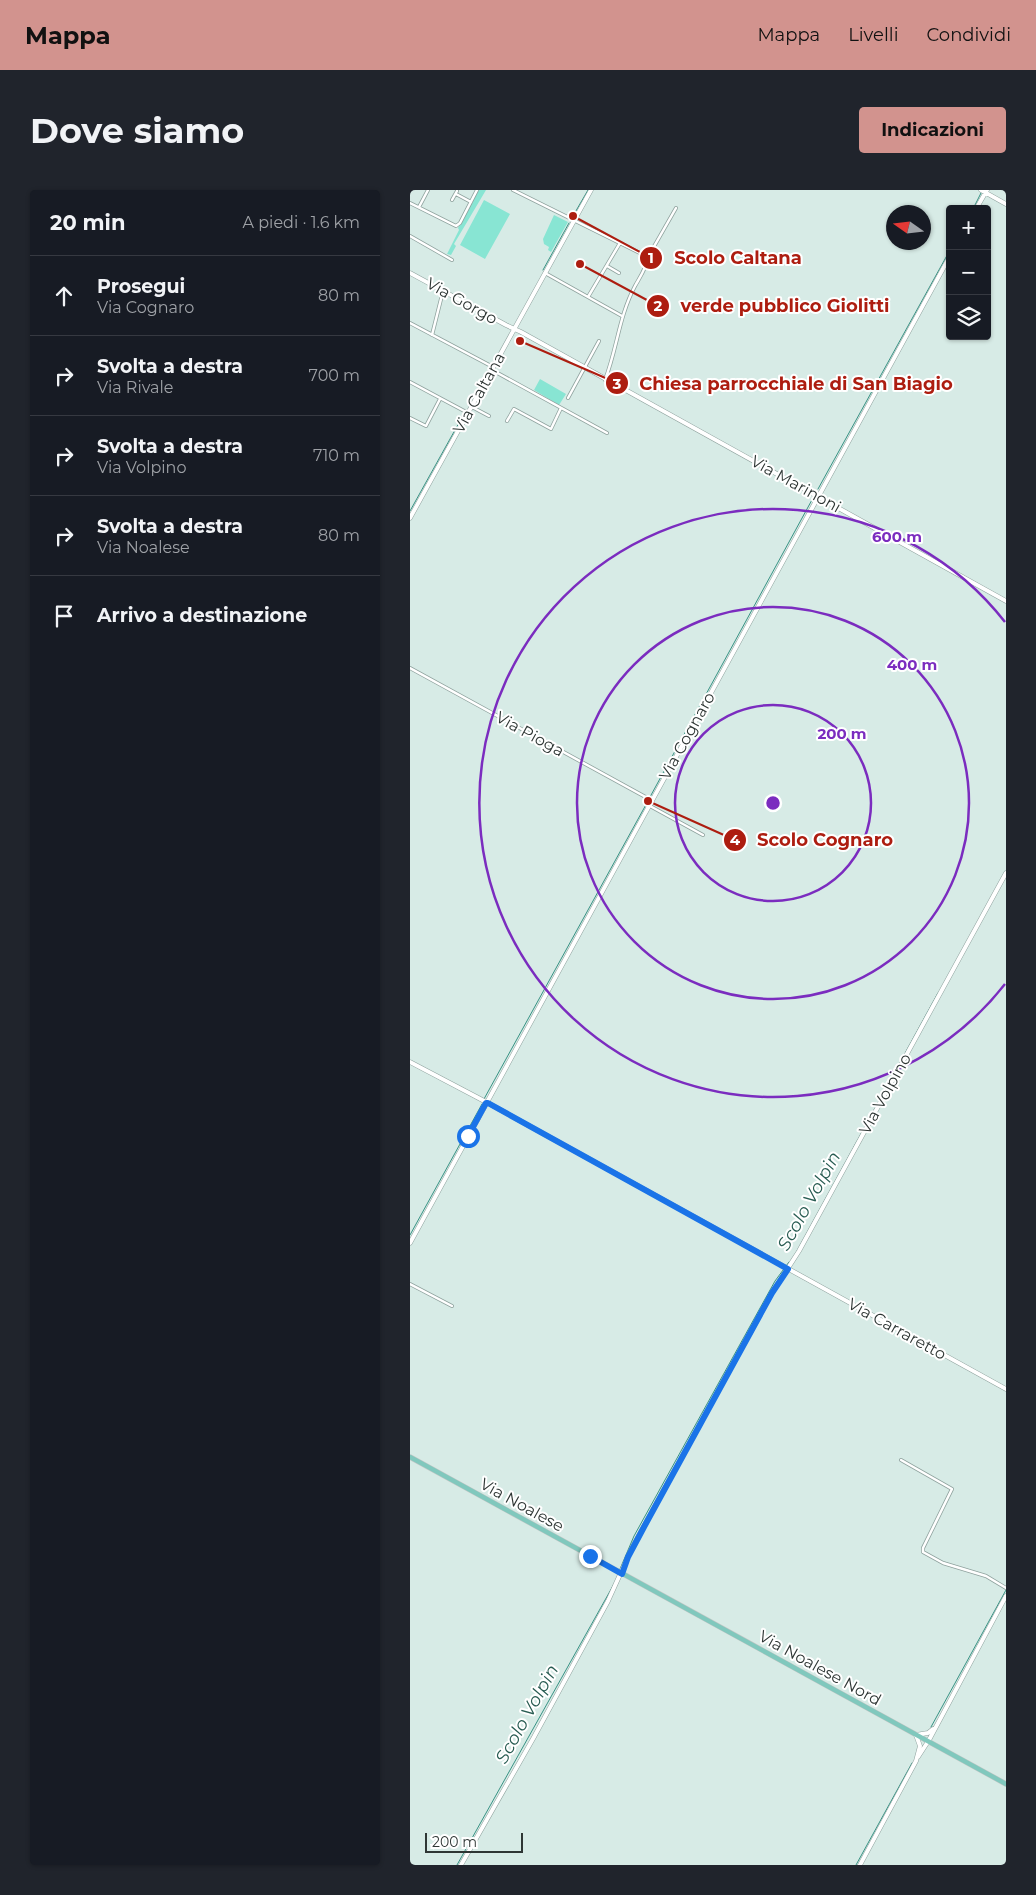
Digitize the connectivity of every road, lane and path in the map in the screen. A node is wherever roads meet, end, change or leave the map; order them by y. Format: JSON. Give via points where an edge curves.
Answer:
{"nodes":[{"id":1,"x":428,"y":190,"type":"edge"},
{"id":2,"x":477,"y":190,"type":"edge"},
{"id":3,"x":513,"y":190,"type":"edge"},
{"id":4,"x":591,"y":190,"type":"edge"},
{"id":5,"x":981,"y":190,"type":"edge"},
{"id":6,"x":986,"y":191,"type":"edge"},
{"id":7,"x":452,"y":200,"type":"dead end"},
{"id":8,"x":410,"y":202,"type":"edge"},
{"id":9,"x":471,"y":202,"type":"junction"},
{"id":10,"x":1006,"y":204,"type":"edge"},
{"id":11,"x":978,"y":205,"type":"edge"},
{"id":12,"x":419,"y":207,"type":"junction"},
{"id":13,"x":676,"y":208,"type":"dead end"},
{"id":14,"x":574,"y":221,"type":"junction"},
{"id":15,"x":410,"y":236,"type":"edge"},
{"id":16,"x":620,"y":243,"type":"junction"},
{"id":17,"x":648,"y":258,"type":"junction"},
{"id":18,"x":452,"y":260,"type":"dead end"},
{"id":19,"x":946,"y":263,"type":"edge"},
{"id":20,"x":606,"y":266,"type":"junction"},
{"id":21,"x":410,"y":273,"type":"edge"},
{"id":22,"x":545,"y":273,"type":"junction"},
{"id":23,"x":619,"y":273,"type":"dead end"},
{"id":24,"x":443,"y":291,"type":"junction"},
{"id":25,"x":588,"y":297,"type":"junction"},
{"id":26,"x":622,"y":316,"type":"junction"},
{"id":27,"x":410,"y":323,"type":"edge"},
{"id":28,"x":514,"y":329,"type":"junction"},
{"id":29,"x":432,"y":335,"type":"junction"},
{"id":30,"x":599,"y":341,"type":"dead end"},
{"id":31,"x":584,"y":368,"type":"junction"},
{"id":32,"x":493,"y":369,"type":"junction"},
{"id":33,"x":605,"y":380,"type":"junction"},
{"id":34,"x":410,"y":382,"type":"edge"},
{"id":35,"x":568,"y":398,"type":"dead end"},
{"id":36,"x":440,"y":399,"type":"junction"},
{"id":37,"x":472,"y":407,"type":"junction"},
{"id":38,"x":561,"y":408,"type":"junction"},
{"id":39,"x":468,"y":413,"type":"junction"},
{"id":40,"x":489,"y":416,"type":"dead end"},
{"id":41,"x":410,"y":418,"type":"edge"},
{"id":42,"x":507,"y":421,"type":"dead end"},
{"id":43,"x":607,"y":434,"type":"dead end"},
{"id":44,"x":818,"y":496,"type":"junction"},
{"id":45,"x":410,"y":518,"type":"edge"},
{"id":46,"x":1006,"y":601,"type":"edge"},
{"id":47,"x":410,"y":668,"type":"edge"},
{"id":48,"x":651,"y":800,"type":"junction"},
{"id":49,"x":648,"y":805,"type":"junction"},
{"id":50,"x":703,"y":835,"type":"dead end"},
{"id":51,"x":1006,"y":873,"type":"edge"},
{"id":52,"x":410,"y":1062,"type":"edge"},
{"id":53,"x":486,"y":1103,"type":"junction"},
{"id":54,"x":410,"y":1243,"type":"edge"},
{"id":55,"x":786,"y":1268,"type":"junction"},
{"id":56,"x":410,"y":1284,"type":"edge"},
{"id":57,"x":452,"y":1306,"type":"dead end"},
{"id":58,"x":1006,"y":1388,"type":"edge"},
{"id":59,"x":410,"y":1457,"type":"edge"},
{"id":60,"x":901,"y":1460,"type":"dead end"},
{"id":61,"x":622,"y":1574,"type":"junction"},
{"id":62,"x":1006,"y":1587,"type":"edge"},
{"id":63,"x":1006,"y":1596,"type":"edge"},
{"id":64,"x":934,"y":1728,"type":"junction"},
{"id":65,"x":928,"y":1733,"type":"junction"},
{"id":66,"x":916,"y":1735,"type":"junction"},
{"id":67,"x":927,"y":1741,"type":"junction"},
{"id":68,"x":920,"y":1746,"type":"junction"},
{"id":69,"x":918,"y":1756,"type":"junction"},
{"id":70,"x":1006,"y":1784,"type":"edge"},
{"id":71,"x":461,"y":1865,"type":"edge"},
{"id":72,"x":860,"y":1865,"type":"edge"}],
"edges":[{"from":1,"to":12,"type":"street"},
{"from":2,"to":9,"type":"street"},
{"from":3,"to":14,"type":"street"},
{"from":4,"to":14,"type":"street","name":"Via Caltana"},
{"from":5,"to":6,"type":"street"},
{"from":6,"to":10,"type":"street"},
{"from":6,"to":11,"type":"street"},
{"from":7,"to":9,"type":"street","via":[[456,193]]},
{"from":8,"to":12,"type":"street"},
{"from":9,"to":12,"type":"street","via":[[456,226]]},
{"from":13,"to":17,"type":"street"},
{"from":14,"to":16,"type":"street"},
{"from":14,"to":22,"type":"street","name":"Via Caltana"},
{"from":15,"to":18,"type":"street"},
{"from":16,"to":17,"type":"street"},
{"from":16,"to":20,"type":"street"},
{"from":17,"to":26,"type":"street"},
{"from":19,"to":44,"type":"street","name":"Via Cognaro"},
{"from":20,"to":23,"type":"street"},
{"from":20,"to":25,"type":"street"},
{"from":21,"to":24,"type":"street","name":"Via Gorgo"},
{"from":22,"to":25,"type":"street"},
{"from":22,"to":28,"type":"street","name":"Via Caltana"},
{"from":24,"to":28,"type":"street","name":"Via Gorgo"},
{"from":24,"to":29,"type":"street"},
{"from":25,"to":26,"type":"street"},
{"from":26,"to":33,"type":"street"},
{"from":27,"to":29,"type":"street"},
{"from":28,"to":31,"type":"street","name":"Via Marinoni"},
{"from":28,"to":32,"type":"street","name":"Via Caltana"},
{"from":29,"to":32,"type":"street"},
{"from":30,"to":31,"type":"street"},
{"from":31,"to":33,"type":"street","name":"Via Marinoni"},
{"from":31,"to":35,"type":"street"},
{"from":32,"to":37,"type":"street","name":"Via Caltana"},
{"from":32,"to":38,"type":"street"},
{"from":33,"to":44,"type":"street","name":"Via Marinoni"},
{"from":34,"to":36,"type":"street"},
{"from":36,"to":39,"type":"street"},
{"from":36,"to":41,"type":"street","via":[[426,426]]},
{"from":37,"to":39,"type":"street","name":"Via Caltana"},
{"from":37,"to":40,"type":"street"},
{"from":38,"to":42,"type":"street","via":[[551,429],[514,409]]},
{"from":38,"to":43,"type":"street"},
{"from":39,"to":45,"type":"street","name":"Via Caltana"},
{"from":44,"to":46,"type":"street","name":"Via Marinoni"},
{"from":44,"to":48,"type":"street","name":"Via Cognaro"},
{"from":47,"to":48,"type":"street","name":"Via Pioga"},
{"from":48,"to":49,"type":"street","name":"Via Cognaro"},
{"from":49,"to":50,"type":"street"},
{"from":49,"to":53,"type":"street","name":"Via Cognaro"},
{"from":51,"to":55,"type":"street","name":"Via Volpino","via":[[799,1251]]},
{"from":52,"to":53,"type":"street","name":"Via Carraretto"},
{"from":53,"to":54,"type":"street","name":"Via Cognaro"},
{"from":53,"to":55,"type":"street","name":"Via Carraretto"},
{"from":55,"to":58,"type":"street","name":"Via Carraretto"},
{"from":55,"to":61,"type":"street","name":"Via Volpino","via":[[648,1518]]},
{"from":56,"to":57,"type":"street"},
{"from":59,"to":61,"type":"main road","name":"Via Noalese"},
{"from":60,"to":62,"type":"street","via":[[952,1489],[923,1548],[924,1552],[943,1563],[986,1576]]},
{"from":61,"to":66,"type":"main road","name":"Via Noalese Nord"},
{"from":61,"to":71,"type":"street","name":"Via Volpino"},
{"from":63,"to":64,"type":"street"},
{"from":64,"to":65,"type":"street"},
{"from":64,"to":67,"type":"street"},
{"from":65,"to":66,"type":"street"},
{"from":65,"to":67,"type":"street"},
{"from":66,"to":67,"type":"main road","name":"Via Noalese Nord"},
{"from":66,"to":68,"type":"street"},
{"from":67,"to":68,"type":"street"},
{"from":67,"to":69,"type":"street"},
{"from":67,"to":70,"type":"main road","name":"Via Noalese Nord"},
{"from":68,"to":69,"type":"street"},
{"from":69,"to":72,"type":"street"}]}
